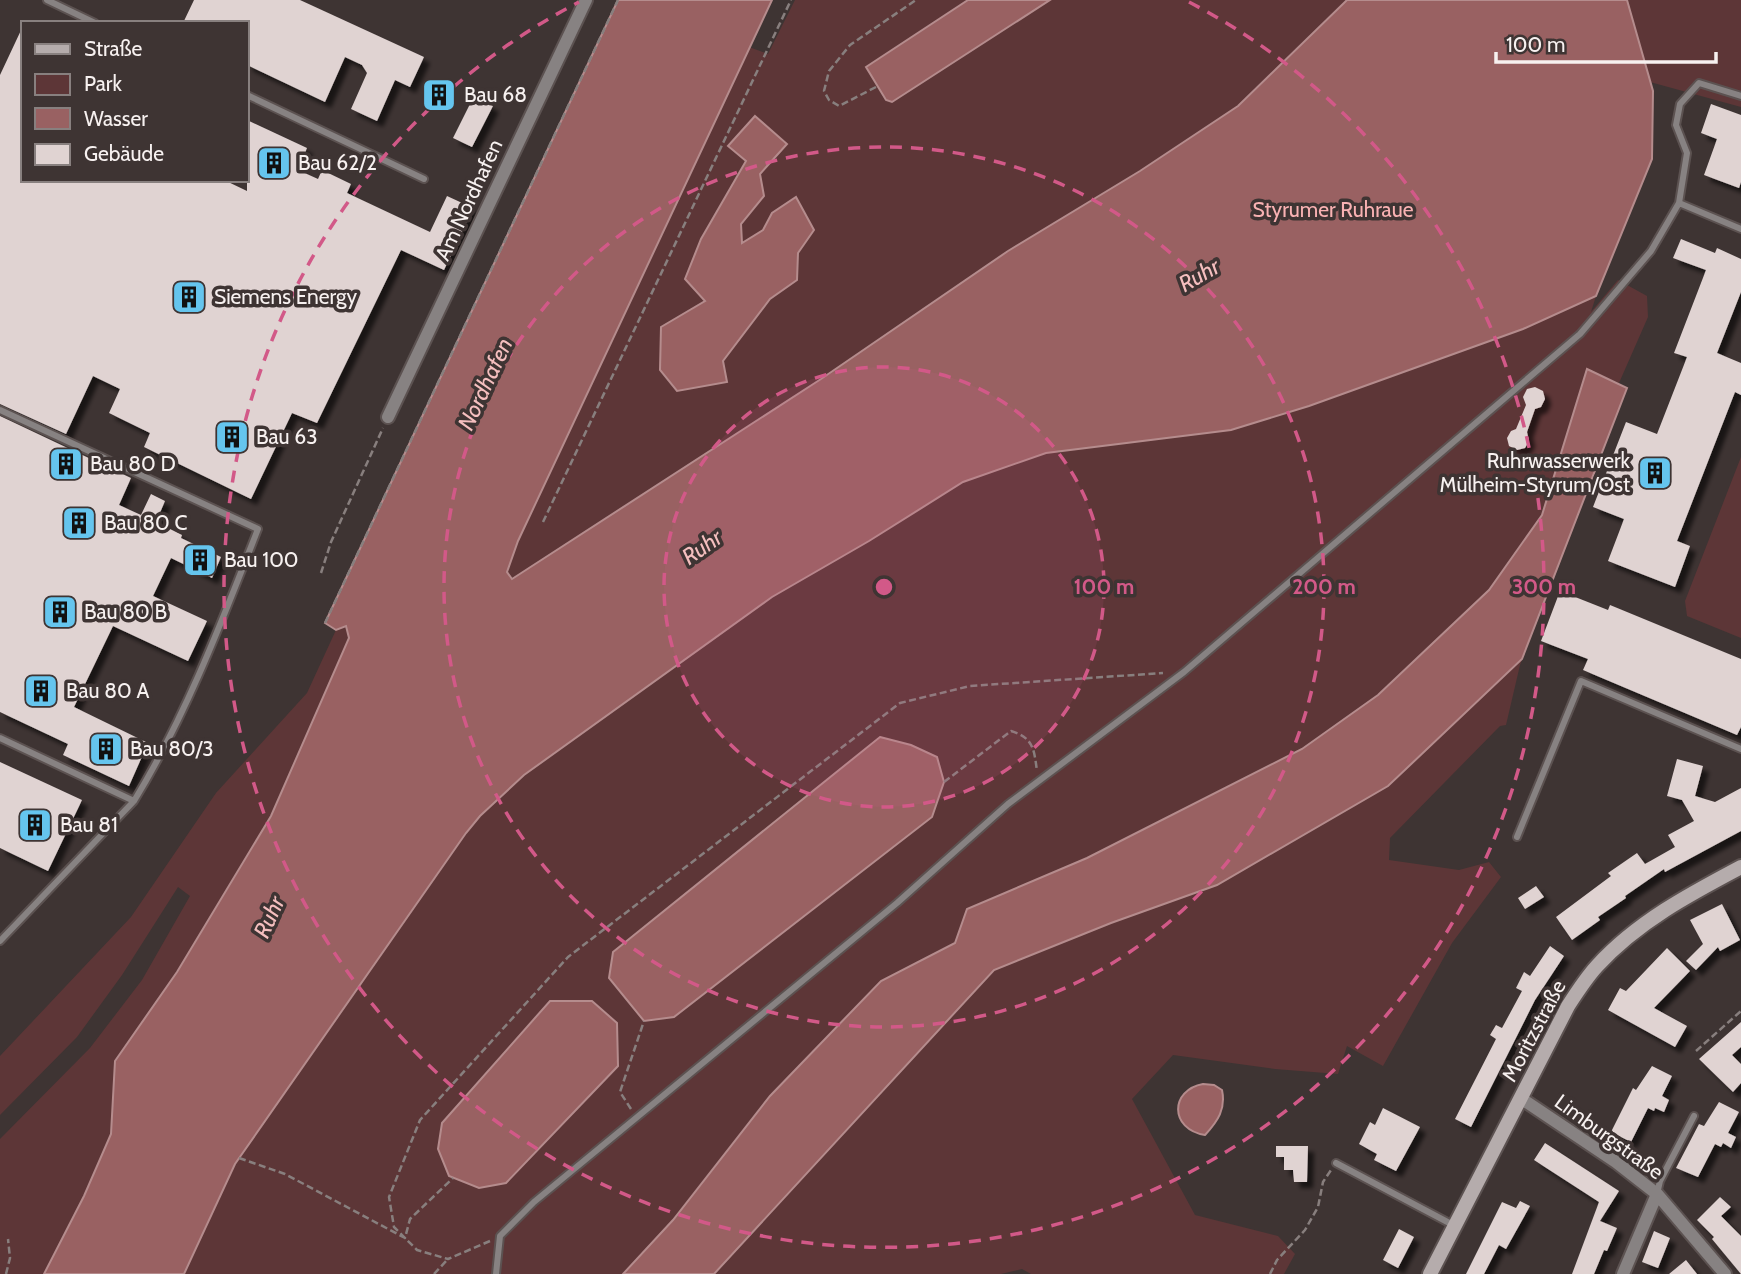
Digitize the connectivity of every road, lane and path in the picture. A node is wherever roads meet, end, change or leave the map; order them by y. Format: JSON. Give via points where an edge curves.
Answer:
{"nodes":[{"id":1,"x":47,"y":0,"type":"edge"},
{"id":2,"x":586,"y":0,"type":"edge"},
{"id":3,"x":618,"y":0,"type":"edge"},
{"id":4,"x":791,"y":0,"type":"edge"},
{"id":5,"x":916,"y":0,"type":"edge"},
{"id":6,"x":90,"y":21,"type":"edge"},
{"id":7,"x":876,"y":88,"type":"dead end"},
{"id":8,"x":248,"y":95,"type":"edge"},
{"id":9,"x":1741,"y":96,"type":"edge"},
{"id":10,"x":424,"y":179,"type":"dead end"},
{"id":11,"x":1679,"y":202,"type":"junction"},
{"id":12,"x":1741,"y":229,"type":"edge"},
{"id":13,"x":0,"y":410,"type":"edge"},
{"id":14,"x":388,"y":417,"type":"joint"},
{"id":15,"x":542,"y":522,"type":"dead end"},
{"id":16,"x":321,"y":573,"type":"dead end"},
{"id":17,"x":325,"y":623,"type":"dead end"},
{"id":18,"x":1184,"y":672,"type":"junction"},
{"id":19,"x":0,"y":738,"type":"edge"},
{"id":20,"x":1741,"y":749,"type":"edge"},
{"id":21,"x":1039,"y":780,"type":"junction"},
{"id":22,"x":944,"y":782,"type":"dead end"},
{"id":23,"x":134,"y":801,"type":"junction"},
{"id":24,"x":1517,"y":837,"type":"dead end"},
{"id":25,"x":1741,"y":867,"type":"edge"},
{"id":26,"x":0,"y":942,"type":"edge"},
{"id":27,"x":1741,"y":1011,"type":"edge"},
{"id":28,"x":644,"y":1021,"type":"dead end"},
{"id":29,"x":1696,"y":1051,"type":"dead end"},
{"id":30,"x":1521,"y":1099,"type":"junction"},
{"id":31,"x":1694,"y":1116,"type":"dead end"},
{"id":32,"x":636,"y":1117,"type":"junction"},
{"id":33,"x":239,"y":1158,"type":"dead end"},
{"id":34,"x":1336,"y":1163,"type":"joint"},
{"id":35,"x":453,"y":1178,"type":"dead end"},
{"id":36,"x":1657,"y":1194,"type":"junction"},
{"id":37,"x":1455,"y":1226,"type":"junction"},
{"id":38,"x":500,"y":1236,"type":"junction"},
{"id":39,"x":405,"y":1238,"type":"junction"},
{"id":40,"x":8,"y":1239,"type":"dead end"},
{"id":41,"x":448,"y":1259,"type":"junction"},
{"id":42,"x":6,"y":1274,"type":"edge"},
{"id":43,"x":434,"y":1274,"type":"edge"},
{"id":44,"x":496,"y":1274,"type":"edge"},
{"id":45,"x":1270,"y":1274,"type":"edge"},
{"id":46,"x":1430,"y":1274,"type":"edge"},
{"id":47,"x":1623,"y":1274,"type":"edge"},
{"id":48,"x":1725,"y":1274,"type":"edge"}],
"edges":[{"from":1,"to":6,"type":"lane"},
{"from":2,"to":14,"type":"street","name":"Am Nordhafen"},
{"from":3,"to":17,"type":"path"},
{"from":4,"to":15,"type":"path"},
{"from":5,"to":7,"type":"path","via":[[850,45],[829,71],[824,91],[839,106]]},
{"from":8,"to":10,"type":"lane"},
{"from":9,"to":11,"type":"lane","via":[[1699,83],[1680,104],[1676,125],[1688,153]]},
{"from":11,"to":12,"type":"lane"},
{"from":11,"to":18,"type":"lane","via":[[1651,251],[1580,334]]},
{"from":13,"to":23,"type":"lane","via":[[258,529],[160,759]]},
{"from":14,"to":16,"type":"path"},
{"from":18,"to":21,"type":"lane"},
{"from":18,"to":39,"type":"path","via":[[970,686],[901,703],[568,957],[419,1120],[389,1197],[394,1227]]},
{"from":19,"to":23,"type":"lane"},
{"from":20,"to":24,"type":"lane","via":[[1581,681]]},
{"from":21,"to":22,"type":"path","via":[[1034,748],[1024,735],[1012,731]]},
{"from":21,"to":32,"type":"lane"},
{"from":23,"to":26,"type":"lane"},
{"from":25,"to":30,"type":"main road","name":"Moritzstraße","via":[[1662,912],[1624,939],[1596,967],[1568,1006]]},
{"from":27,"to":29,"type":"path"},
{"from":28,"to":32,"type":"path","via":[[620,1092]]},
{"from":30,"to":36,"type":"street","name":"Limburgstraße"},
{"from":30,"to":37,"type":"main road","name":"Moritzstraße"},
{"from":31,"to":36,"type":"lane"},
{"from":32,"to":38,"type":"lane"},
{"from":33,"to":39,"type":"path","via":[[285,1174]]},
{"from":34,"to":37,"type":"lane"},
{"from":34,"to":45,"type":"path","via":[[1323,1182],[1318,1207],[1305,1230],[1277,1259]]},
{"from":35,"to":39,"type":"path","via":[[410,1219]]},
{"from":36,"to":47,"type":"street"},
{"from":36,"to":48,"type":"street","name":"Limburgstraße"},
{"from":37,"to":46,"type":"main road","name":"Moritzstraße"},
{"from":38,"to":41,"type":"path"},
{"from":38,"to":44,"type":"lane"},
{"from":39,"to":41,"type":"path","via":[[417,1250]]},
{"from":40,"to":42,"type":"path"},
{"from":41,"to":43,"type":"path"}]}
